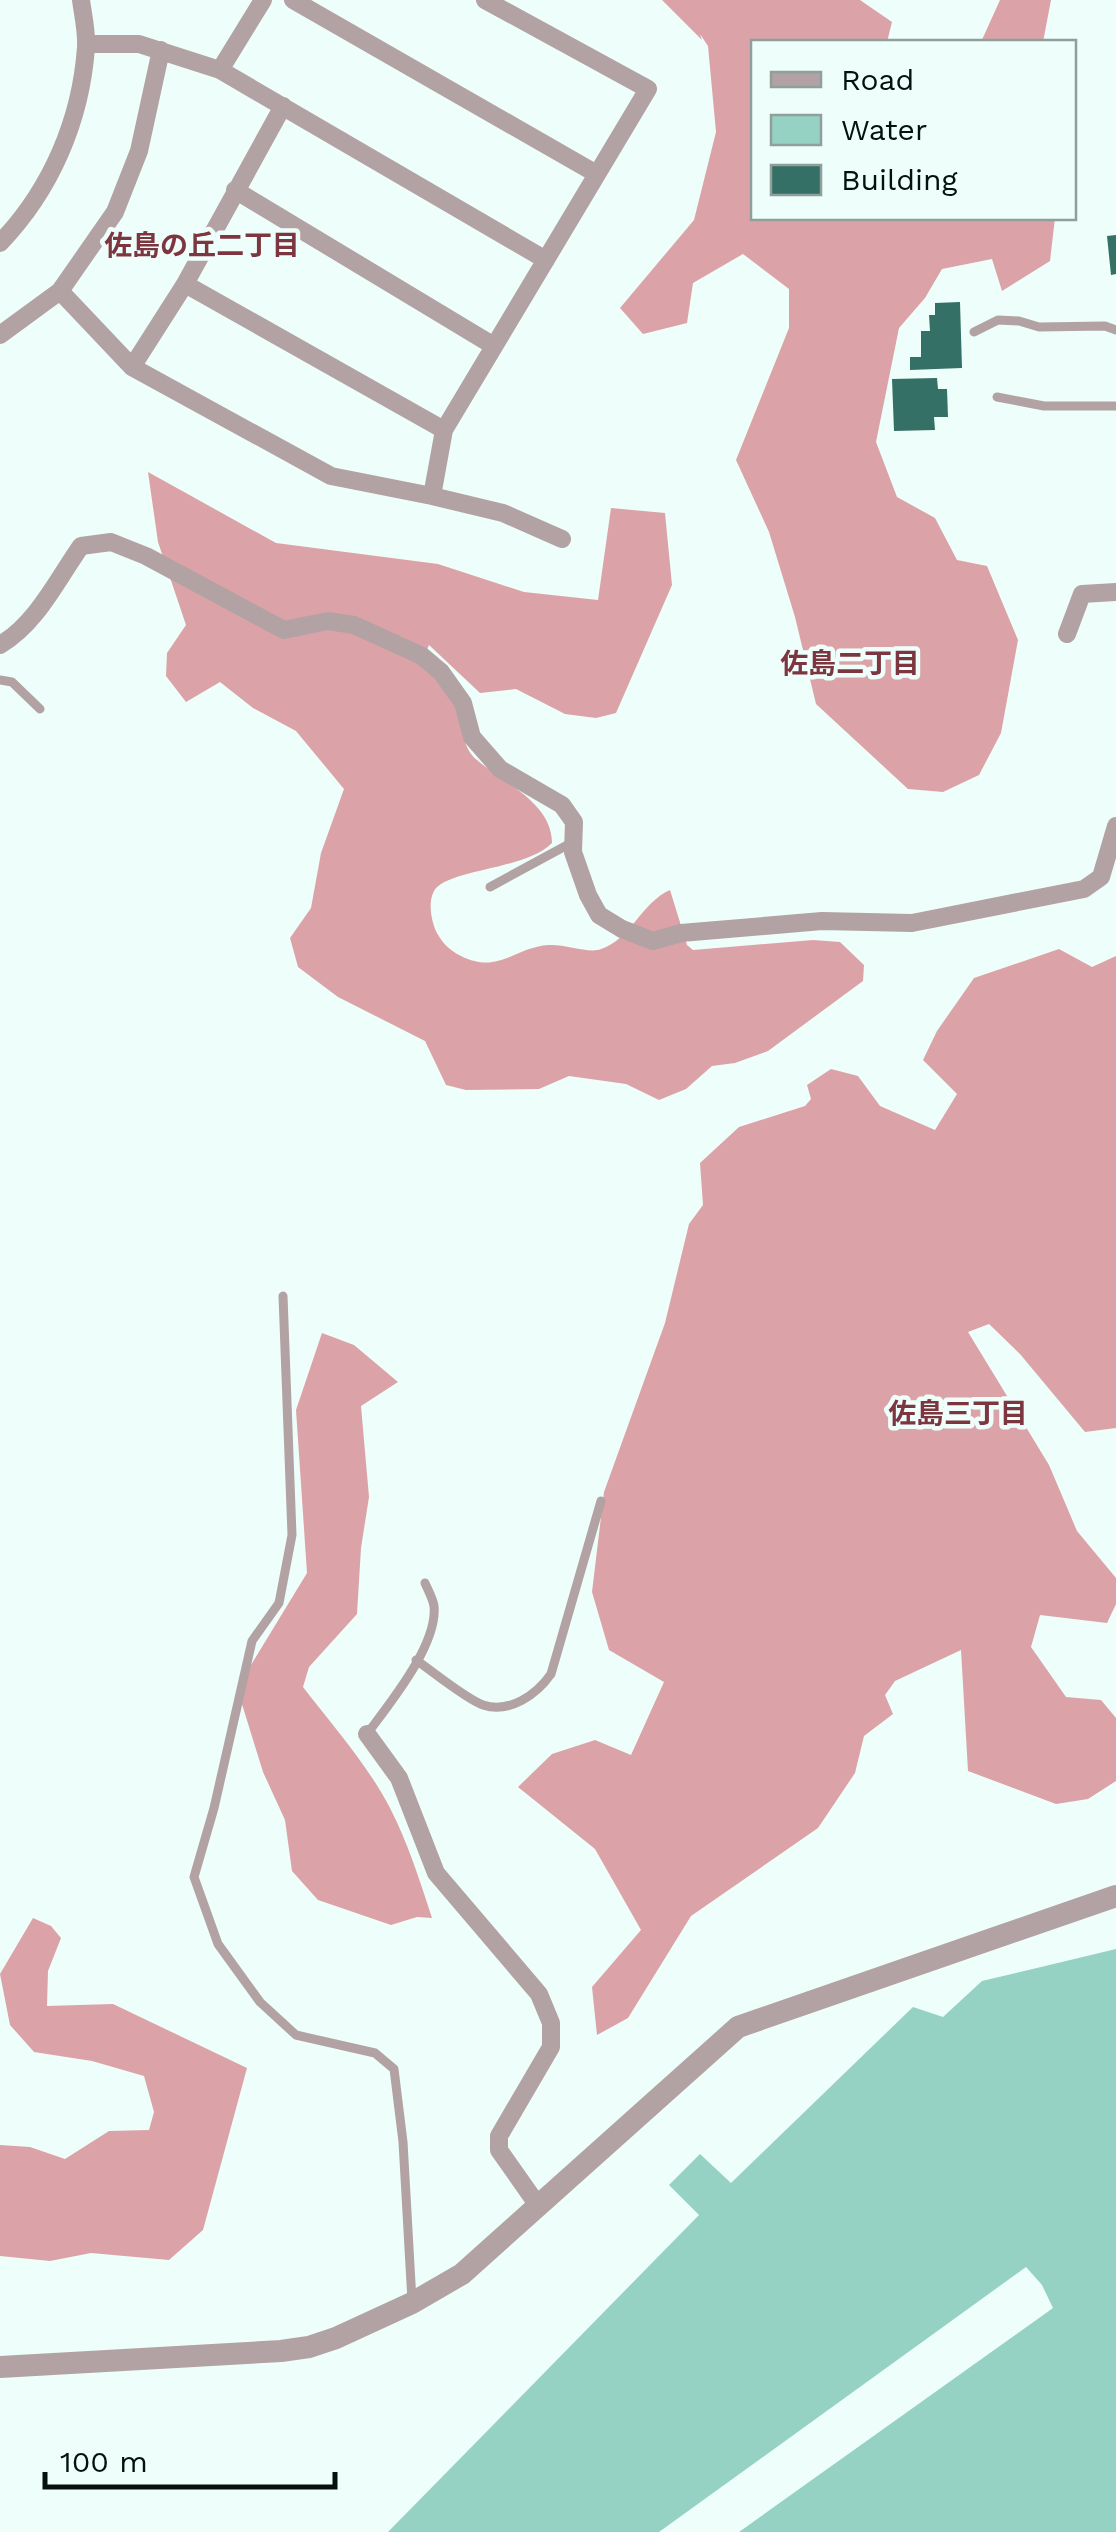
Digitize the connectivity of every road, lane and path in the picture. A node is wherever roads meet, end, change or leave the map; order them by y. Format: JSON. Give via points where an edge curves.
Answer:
{"nodes":[{"id":1,"x":81,"y":0,"type":"edge"},
{"id":2,"x":263,"y":0,"type":"edge"},
{"id":3,"x":293,"y":0,"type":"edge"},
{"id":4,"x":486,"y":0,"type":"edge"},
{"id":5,"x":86,"y":44,"type":"junction"},
{"id":6,"x":161,"y":50,"type":"junction"},
{"id":7,"x":220,"y":70,"type":"junction"},
{"id":8,"x":283,"y":106,"type":"junction"},
{"id":9,"x":595,"y":173,"type":"junction"},
{"id":10,"x":235,"y":190,"type":"junction"},
{"id":11,"x":0,"y":243,"type":"edge"},
{"id":12,"x":546,"y":260,"type":"junction"},
{"id":13,"x":185,"y":284,"type":"junction"},
{"id":14,"x":60,"y":291,"type":"junction"},
{"id":15,"x":1116,"y":330,"type":"edge"},
{"id":16,"x":974,"y":332,"type":"dead end"},
{"id":17,"x":0,"y":335,"type":"edge"},
{"id":18,"x":494,"y":346,"type":"junction"},
{"id":19,"x":132,"y":367,"type":"junction"},
{"id":20,"x":996,"y":396,"type":"dead end"},
{"id":21,"x":1116,"y":406,"type":"edge"},
{"id":22,"x":444,"y":430,"type":"junction"},
{"id":23,"x":432,"y":496,"type":"junction"},
{"id":24,"x":562,"y":539,"type":"dead end"},
{"id":25,"x":1116,"y":592,"type":"edge"},
{"id":26,"x":1067,"y":634,"type":"dead end"},
{"id":27,"x":0,"y":645,"type":"edge"},
{"id":28,"x":0,"y":680,"type":"edge"},
{"id":29,"x":40,"y":708,"type":"dead end"},
{"id":30,"x":1116,"y":826,"type":"edge"},
{"id":31,"x":574,"y":842,"type":"junction"},
{"id":32,"x":490,"y":887,"type":"dead end"},
{"id":33,"x":283,"y":1296,"type":"dead end"},
{"id":34,"x":600,"y":1501,"type":"dead end"},
{"id":35,"x":425,"y":1584,"type":"dead end"},
{"id":36,"x":416,"y":1660,"type":"junction"},
{"id":37,"x":367,"y":1734,"type":"joint"},
{"id":38,"x":1116,"y":1896,"type":"edge"},
{"id":39,"x":539,"y":2208,"type":"junction"},
{"id":40,"x":412,"y":2303,"type":"junction"},
{"id":41,"x":0,"y":2367,"type":"edge"}],
"edges":[{"from":1,"to":5,"type":"street"},
{"from":2,"to":7,"type":"street"},
{"from":3,"to":9,"type":"street"},
{"from":4,"to":9,"type":"street","via":[[648,89]]},
{"from":5,"to":6,"type":"street"},
{"from":5,"to":11,"type":"street","via":[[76,109],[50,178]]},
{"from":6,"to":7,"type":"street"},
{"from":6,"to":14,"type":"street","via":[[139,151],[114,212]]},
{"from":7,"to":8,"type":"street"},
{"from":8,"to":10,"type":"street"},
{"from":8,"to":12,"type":"street"},
{"from":9,"to":12,"type":"street"},
{"from":10,"to":13,"type":"street"},
{"from":10,"to":18,"type":"street"},
{"from":12,"to":18,"type":"street"},
{"from":13,"to":19,"type":"street"},
{"from":13,"to":22,"type":"street"},
{"from":14,"to":17,"type":"street"},
{"from":14,"to":19,"type":"street"},
{"from":15,"to":16,"type":"lane","via":[[998,320]]},
{"from":18,"to":22,"type":"street"},
{"from":19,"to":23,"type":"street","via":[[332,476]]},
{"from":20,"to":21,"type":"lane","via":[[1044,406]]},
{"from":22,"to":23,"type":"street"},
{"from":23,"to":24,"type":"street","via":[[503,512]]},
{"from":25,"to":26,"type":"street","via":[[1082,594]]},
{"from":27,"to":31,"type":"street","via":[[35,615],[81,546],[110,542],[284,630],[328,620],[354,625],[422,656],[441,672],[463,703],[472,737],[500,769],[562,804],[574,822]]},
{"from":28,"to":29,"type":"lane","via":[[12,682]]},
{"from":30,"to":31,"type":"street","via":[[1101,877],[1084,889],[912,924],[822,922],[652,941],[599,915]]},
{"from":31,"to":32,"type":"lane"},
{"from":33,"to":40,"type":"lane","via":[[292,1535],[279,1603],[252,1640],[194,1877],[218,1944],[260,2002],[296,2034],[375,2053],[394,2069]]},
{"from":34,"to":36,"type":"lane","via":[[551,1674],[538,1692],[484,1706]]},
{"from":35,"to":36,"type":"lane","via":[[434,1606]]},
{"from":36,"to":37,"type":"lane"},
{"from":37,"to":39,"type":"street","via":[[399,1778],[436,1873],[539,1994],[551,2023],[551,2046],[500,2136],[499,2150]]},
{"from":38,"to":39,"type":"street","via":[[738,2027]]},
{"from":39,"to":40,"type":"street","via":[[480,2260]]},
{"from":40,"to":41,"type":"street","via":[[309,2347]]}]}
